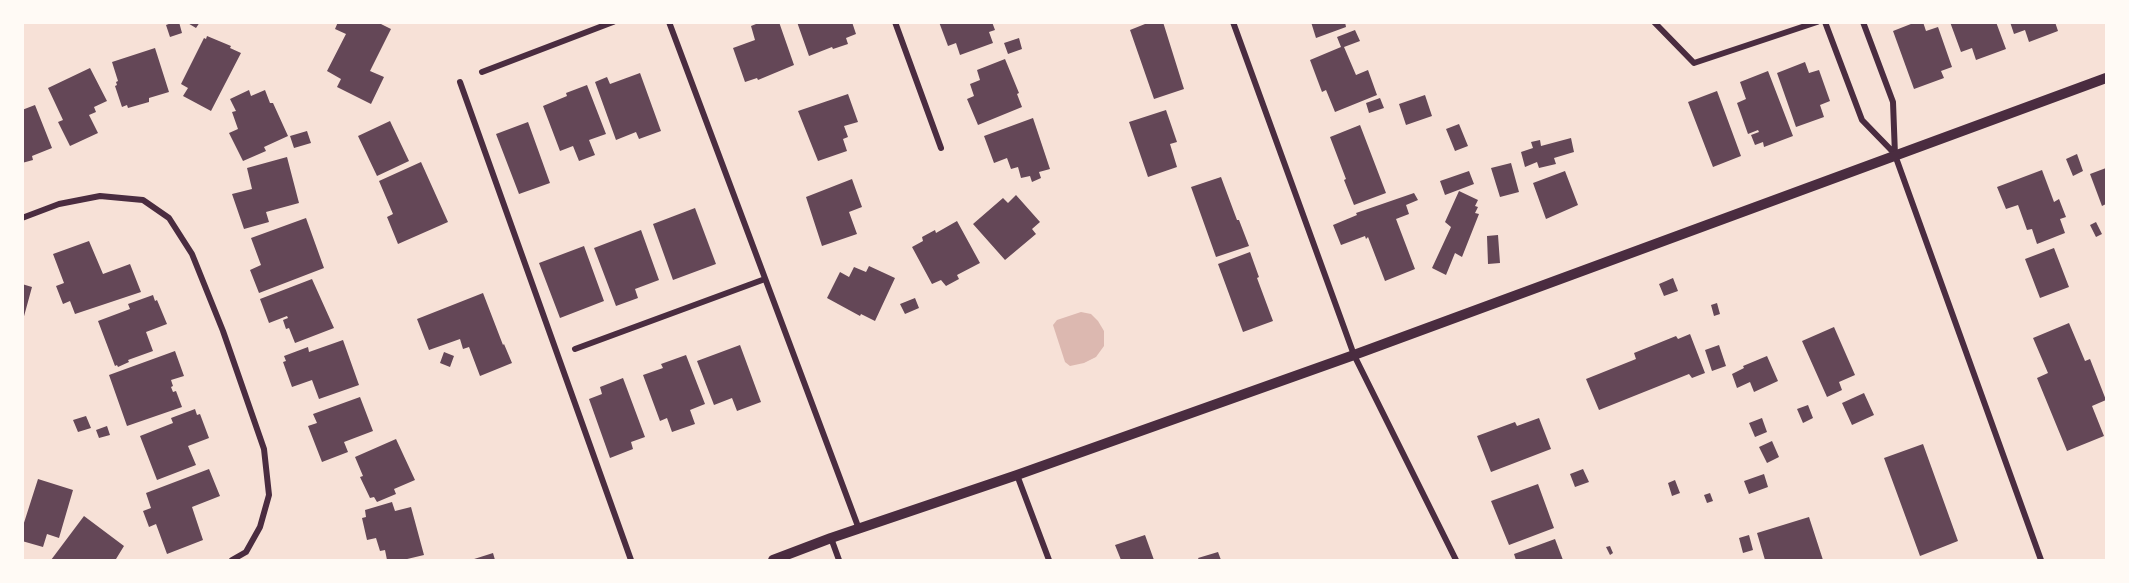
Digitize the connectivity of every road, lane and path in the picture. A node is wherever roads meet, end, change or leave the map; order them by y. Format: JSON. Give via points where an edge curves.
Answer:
{"nodes":[{"id":1,"x":613,"y":22,"type":"edge"},
{"id":2,"x":669,"y":22,"type":"edge"},
{"id":3,"x":896,"y":22,"type":"edge"},
{"id":4,"x":1233,"y":22,"type":"edge"},
{"id":5,"x":1654,"y":22,"type":"edge"},
{"id":6,"x":1817,"y":22,"type":"edge"},
{"id":7,"x":1825,"y":22,"type":"edge"},
{"id":8,"x":1863,"y":22,"type":"edge"},
{"id":9,"x":482,"y":72,"type":"dead end"},
{"id":10,"x":2106,"y":78,"type":"edge"},
{"id":11,"x":460,"y":82,"type":"dead end"},
{"id":12,"x":941,"y":148,"type":"dead end"},
{"id":13,"x":1895,"y":155,"type":"junction"},
{"id":14,"x":22,"y":218,"type":"edge"},
{"id":15,"x":765,"y":279,"type":"junction"},
{"id":16,"x":574,"y":349,"type":"dead end"},
{"id":17,"x":1354,"y":355,"type":"junction"},
{"id":18,"x":1017,"y":475,"type":"junction"},
{"id":19,"x":859,"y":529,"type":"junction"},
{"id":20,"x":831,"y":538,"type":"junction"},
{"id":21,"x":232,"y":561,"type":"edge"},
{"id":22,"x":631,"y":561,"type":"edge"},
{"id":23,"x":773,"y":561,"type":"edge"},
{"id":24,"x":839,"y":561,"type":"edge"},
{"id":25,"x":1049,"y":561,"type":"edge"},
{"id":26,"x":1456,"y":561,"type":"edge"},
{"id":27,"x":2041,"y":561,"type":"edge"}],
"edges":[{"from":1,"to":9,"type":"street"},
{"from":2,"to":15,"type":"street"},
{"from":3,"to":12,"type":"street"},
{"from":4,"to":17,"type":"street"},
{"from":5,"to":6,"type":"street","via":[[1694,63]]},
{"from":7,"to":13,"type":"street","via":[[1862,120]]},
{"from":8,"to":13,"type":"street","via":[[1893,102]]},
{"from":10,"to":13,"type":"street"},
{"from":11,"to":22,"type":"street"},
{"from":13,"to":17,"type":"street"},
{"from":13,"to":27,"type":"street"},
{"from":14,"to":21,"type":"street","via":[[59,204],[100,196],[143,200],[169,218],[192,254],[264,449],[269,495],[260,527],[246,552]]},
{"from":15,"to":16,"type":"street"},
{"from":15,"to":19,"type":"street"},
{"from":17,"to":18,"type":"street"},
{"from":17,"to":26,"type":"street"},
{"from":18,"to":19,"type":"street"},
{"from":18,"to":25,"type":"street"},
{"from":19,"to":20,"type":"street"},
{"from":20,"to":23,"type":"street"},
{"from":20,"to":24,"type":"street"}]}
